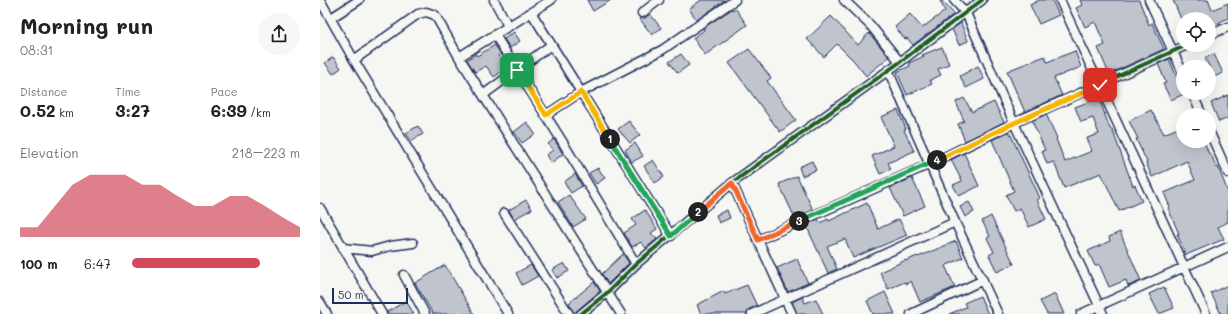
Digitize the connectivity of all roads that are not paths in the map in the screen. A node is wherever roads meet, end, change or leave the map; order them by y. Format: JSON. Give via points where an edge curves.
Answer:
{"nodes":[{"id":1,"x":320,"y":0,"type":"edge"},
{"id":2,"x":359,"y":0,"type":"edge"},
{"id":3,"x":494,"y":0,"type":"edge"},
{"id":4,"x":551,"y":0,"type":"edge"},
{"id":5,"x":659,"y":0,"type":"edge"},
{"id":6,"x":735,"y":0,"type":"edge"},
{"id":7,"x":844,"y":0,"type":"edge"},
{"id":8,"x":954,"y":0,"type":"edge"},
{"id":9,"x":982,"y":0,"type":"edge"},
{"id":10,"x":1060,"y":0,"type":"edge"},
{"id":11,"x":1149,"y":0,"type":"edge"},
{"id":12,"x":538,"y":3,"type":"edge"},
{"id":13,"x":531,"y":12,"type":"junction"},
{"id":14,"x":642,"y":13,"type":"dead end"},
{"id":15,"x":966,"y":13,"type":"junction"},
{"id":16,"x":331,"y":18,"type":"junction"},
{"id":17,"x":508,"y":26,"type":"junction"},
{"id":18,"x":1228,"y":27,"type":"edge"},
{"id":19,"x":1216,"y":32,"type":"edge"},
{"id":20,"x":495,"y":35,"type":"junction"},
{"id":21,"x":551,"y":45,"type":"junction"},
{"id":22,"x":1176,"y":50,"type":"edge"},
{"id":23,"x":1173,"y":51,"type":"junction"},
{"id":24,"x":459,"y":57,"type":"junction"},
{"id":25,"x":354,"y":60,"type":"junction"},
{"id":26,"x":1177,"y":60,"type":"edge"},
{"id":27,"x":900,"y":62,"type":"junction"},
{"id":28,"x":517,"y":70,"type":"junction"},
{"id":29,"x":888,"y":70,"type":"junction"},
{"id":30,"x":1100,"y":85,"type":"junction"},
{"id":31,"x":581,"y":92,"type":"junction"},
{"id":32,"x":483,"y":95,"type":"junction"},
{"id":33,"x":546,"y":115,"type":"junction"},
{"id":34,"x":1014,"y":123,"type":"junction"},
{"id":35,"x":1216,"y":146,"type":"edge"},
{"id":36,"x":930,"y":164,"type":"junction"},
{"id":37,"x":1228,"y":173,"type":"edge"},
{"id":38,"x":732,"y":183,"type":"junction"},
{"id":39,"x":320,"y":208,"type":"edge"},
{"id":40,"x":504,"y":213,"type":"dead end"},
{"id":41,"x":955,"y":222,"type":"junction"},
{"id":42,"x":671,"y":236,"type":"junction"},
{"id":43,"x":758,"y":240,"type":"junction"},
{"id":44,"x":413,"y":243,"type":"dead end"},
{"id":45,"x":1228,"y":247,"type":"edge"},
{"id":46,"x":343,"y":248,"type":"junction"},
{"id":47,"x":636,"y":264,"type":"junction"},
{"id":48,"x":1184,"y":267,"type":"junction"},
{"id":49,"x":404,"y":275,"type":"dead end"},
{"id":50,"x":982,"y":280,"type":"junction"},
{"id":51,"x":608,"y":292,"type":"junction"},
{"id":52,"x":785,"y":299,"type":"junction"},
{"id":53,"x":320,"y":302,"type":"edge"},
{"id":54,"x":1099,"y":306,"type":"junction"},
{"id":55,"x":327,"y":314,"type":"edge"},
{"id":56,"x":382,"y":314,"type":"edge"},
{"id":57,"x":425,"y":314,"type":"edge"},
{"id":58,"x":508,"y":314,"type":"edge"},
{"id":59,"x":569,"y":314,"type":"edge"},
{"id":60,"x":582,"y":314,"type":"edge"},
{"id":61,"x":621,"y":314,"type":"edge"},
{"id":62,"x":752,"y":314,"type":"edge"},
{"id":63,"x":792,"y":314,"type":"edge"},
{"id":64,"x":911,"y":314,"type":"edge"},
{"id":65,"x":998,"y":314,"type":"edge"},
{"id":66,"x":1081,"y":314,"type":"edge"},
{"id":67,"x":1103,"y":314,"type":"edge"},
{"id":68,"x":1206,"y":314,"type":"edge"}],
"edges":[{"from":1,"to":16,"type":"street"},
{"from":2,"to":16,"type":"street"},
{"from":3,"to":17,"type":"street"},
{"from":4,"to":12,"type":"street"},
{"from":5,"to":14,"type":"street"},
{"from":6,"to":31,"type":"street","via":[[662,50]]},
{"from":7,"to":27,"type":"street","via":[[871,26]]},
{"from":8,"to":15,"type":"street"},
{"from":9,"to":15,"type":"street"},
{"from":10,"to":30,"type":"street"},
{"from":11,"to":23,"type":"street"},
{"from":12,"to":13,"type":"street"},
{"from":13,"to":17,"type":"street"},
{"from":13,"to":21,"type":"street"},
{"from":15,"to":27,"type":"street"},
{"from":15,"to":34,"type":"street"},
{"from":16,"to":25,"type":"street"},
{"from":17,"to":20,"type":"street"},
{"from":18,"to":19,"type":"street"},
{"from":20,"to":24,"type":"street"},
{"from":20,"to":28,"type":"street"},
{"from":21,"to":28,"type":"street"},
{"from":21,"to":31,"type":"street"},
{"from":22,"to":23,"type":"street"},
{"from":23,"to":26,"type":"street"},
{"from":23,"to":30,"type":"street"},
{"from":24,"to":25,"type":"street","via":[[435,15],[426,12],[418,14]]},
{"from":24,"to":32,"type":"street"},
{"from":25,"to":58,"type":"street"},
{"from":27,"to":29,"type":"street"},
{"from":28,"to":32,"type":"street"},
{"from":28,"to":33,"type":"street"},
{"from":29,"to":36,"type":"street"},
{"from":29,"to":38,"type":"street"},
{"from":30,"to":34,"type":"street"},
{"from":30,"to":48,"type":"street"},
{"from":31,"to":33,"type":"street"},
{"from":31,"to":42,"type":"street"},
{"from":32,"to":51,"type":"street"},
{"from":33,"to":47,"type":"street"},
{"from":34,"to":36,"type":"street"},
{"from":34,"to":54,"type":"street"},
{"from":35,"to":37,"type":"street"},
{"from":36,"to":41,"type":"street"},
{"from":36,"to":43,"type":"street"},
{"from":38,"to":42,"type":"street"},
{"from":38,"to":43,"type":"street"},
{"from":39,"to":46,"type":"street"},
{"from":40,"to":59,"type":"street"},
{"from":41,"to":50,"type":"street"},
{"from":41,"to":52,"type":"street"},
{"from":42,"to":47,"type":"street"},
{"from":43,"to":52,"type":"street"},
{"from":44,"to":46,"type":"street","via":[[372,251]]},
{"from":45,"to":48,"type":"street"},
{"from":46,"to":56,"type":"street"},
{"from":47,"to":51,"type":"street"},
{"from":48,"to":54,"type":"street"},
{"from":48,"to":68,"type":"street"},
{"from":49,"to":57,"type":"street"},
{"from":50,"to":64,"type":"street"},
{"from":50,"to":65,"type":"street"},
{"from":51,"to":60,"type":"street"},
{"from":51,"to":61,"type":"street"},
{"from":52,"to":62,"type":"street"},
{"from":52,"to":63,"type":"street"},
{"from":53,"to":55,"type":"street"},
{"from":54,"to":66,"type":"street"},
{"from":54,"to":67,"type":"street"}]}
